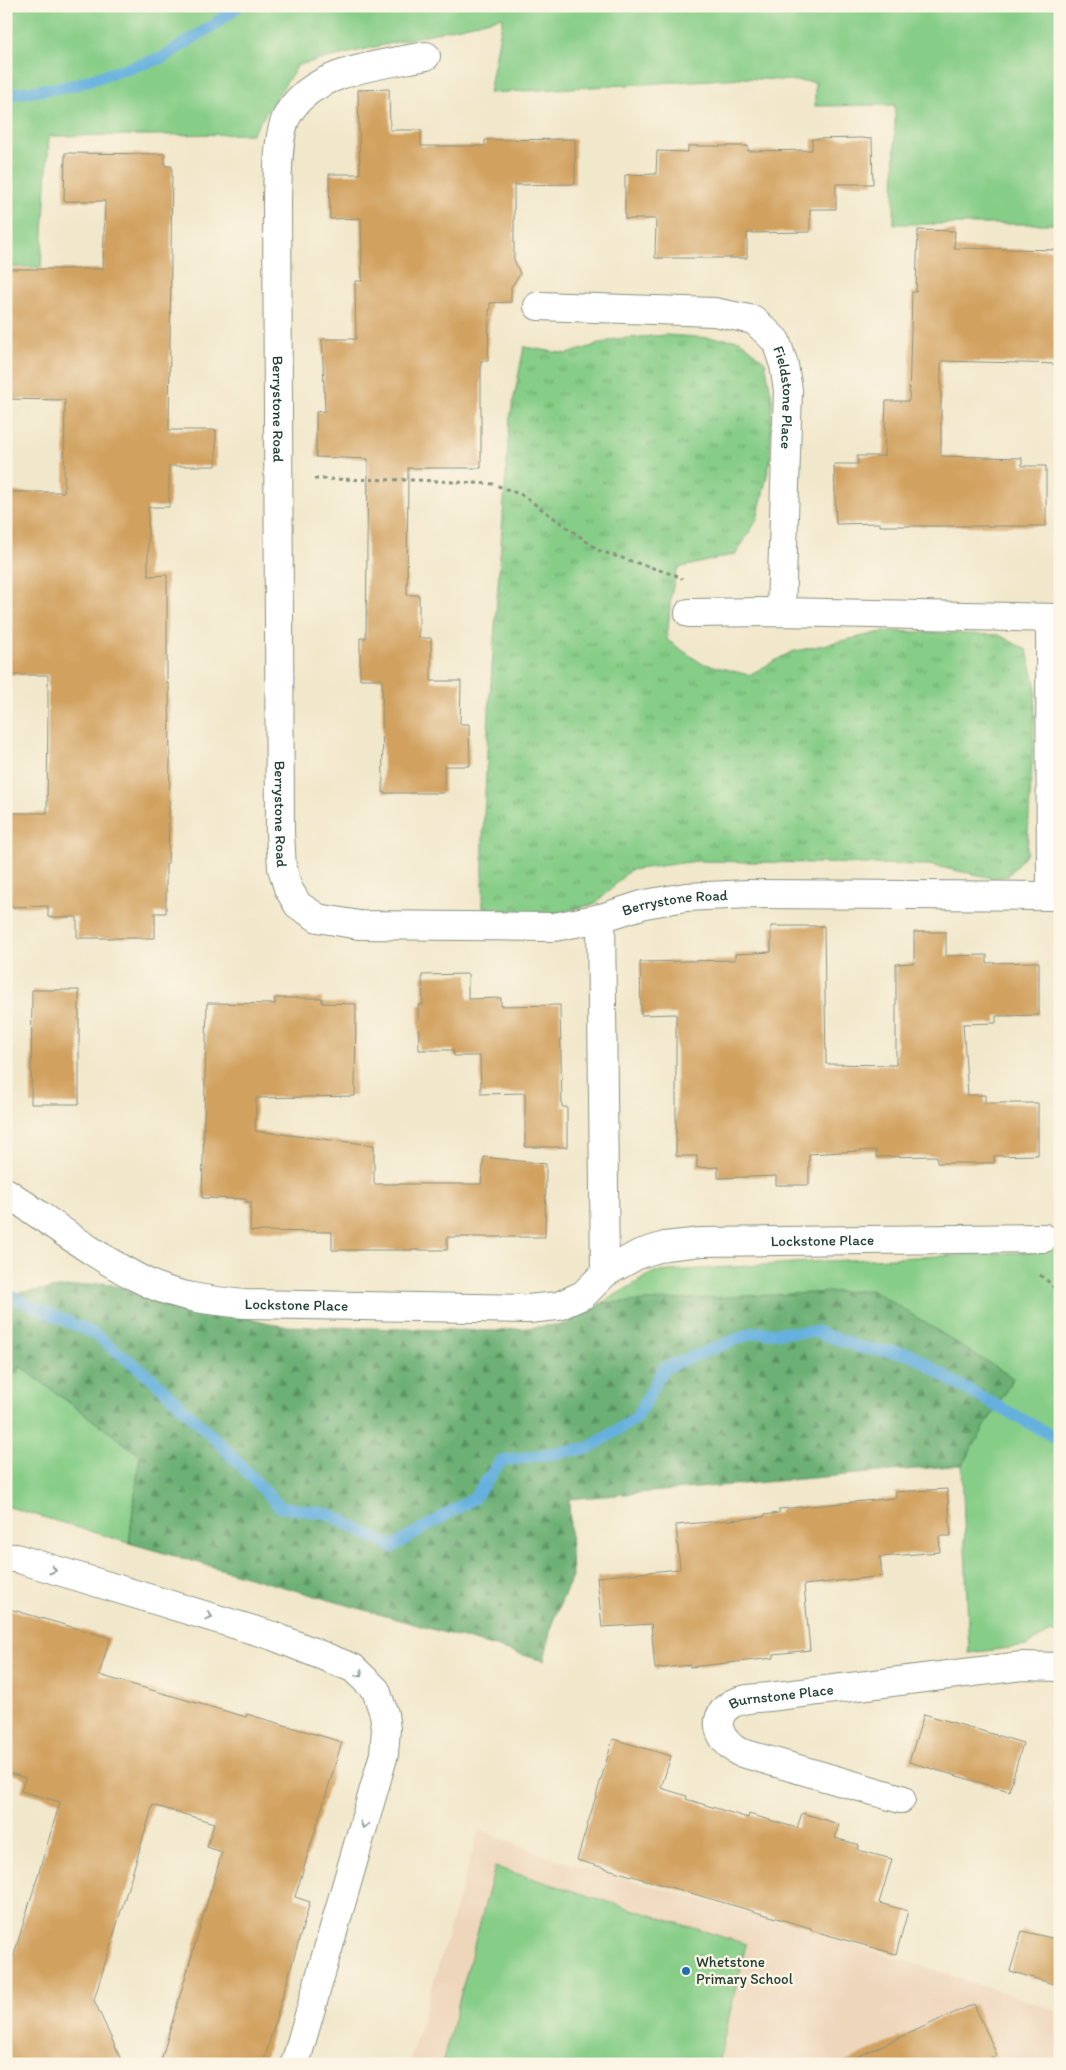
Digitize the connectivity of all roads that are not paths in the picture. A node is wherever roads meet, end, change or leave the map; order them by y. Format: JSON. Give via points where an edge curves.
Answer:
{"nodes":[{"id":1,"x":426,"y":56,"type":"dead end"},
{"id":2,"x":538,"y":306,"type":"dead end"},
{"id":3,"x":781,"y":612,"type":"junction"},
{"id":4,"x":689,"y":613,"type":"road end"},
{"id":5,"x":1055,"y":618,"type":"edge"},
{"id":6,"x":1055,"y":896,"type":"edge"},
{"id":7,"x":602,"y":918,"type":"junction"},
{"id":8,"x":6,"y":1192,"type":"edge"},
{"id":9,"x":1044,"y":1238,"type":"dead end"},
{"id":10,"x":605,"y":1273,"type":"junction"},
{"id":11,"x":6,"y":1558,"type":"edge"},
{"id":12,"x":1060,"y":1667,"type":"edge"},
{"id":13,"x":901,"y":1799,"type":"dead end"},
{"id":14,"x":294,"y":2064,"type":"edge"}],
"edges":[{"from":1,"to":7,"type":"street","name":"Berrystone Road","via":[[363,68],[326,80],[306,92],[287,114],[279,148],[282,868],[298,905],[318,918],[359,925],[554,927]]},
{"from":2,"to":3,"type":"street","name":"Fieldstone Place","via":[[714,312],[754,320],[776,340],[788,390]]},
{"from":3,"to":4,"type":"street"},
{"from":3,"to":5,"type":"street"},
{"from":5,"to":6,"type":"street","name":"Berrystone Road"},
{"from":6,"to":7,"type":"street","name":"Berrystone Road","via":[[749,894],[645,904]]},
{"from":7,"to":10,"type":"street"},
{"from":8,"to":10,"type":"street","name":"Lockstone Place","via":[[149,1284],[200,1300],[528,1309],[558,1306],[583,1295]]},
{"from":9,"to":10,"type":"street","name":"Lockstone Place","via":[[701,1242],[665,1246],[639,1254]]},
{"from":11,"to":14,"type":"street","one_way":true,"via":[[26,1561],[273,1636],[353,1668],[376,1690],[386,1729],[384,1754]]},
{"from":12,"to":13,"type":"street","name":"Burnstone Place","via":[[1022,1666],[769,1697],[731,1704],[722,1713],[719,1725],[722,1737],[728,1746],[739,1752]]}]}
